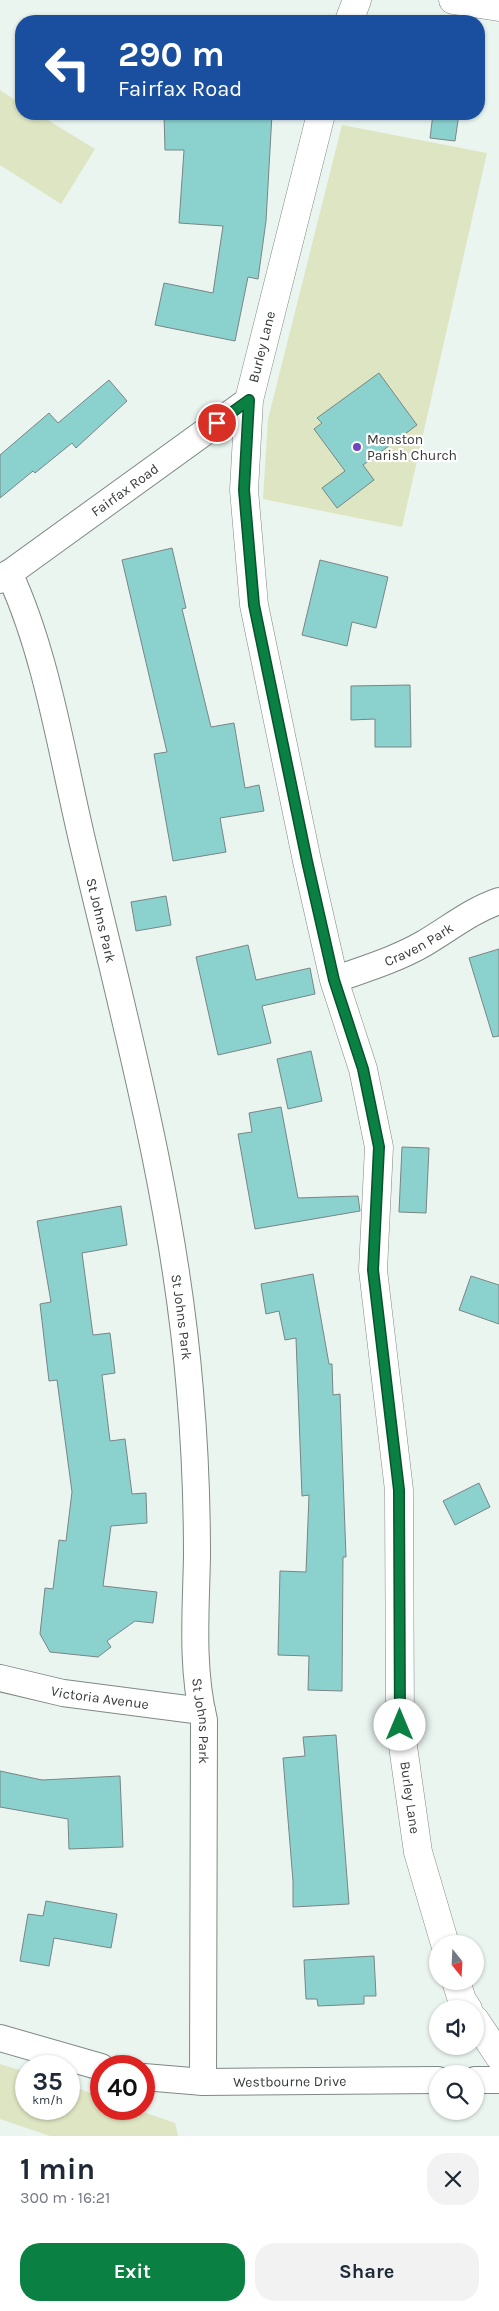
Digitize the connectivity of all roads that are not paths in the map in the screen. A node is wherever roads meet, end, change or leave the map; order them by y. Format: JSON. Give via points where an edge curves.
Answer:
{"nodes":[{"id":1,"x":358,"y":0,"type":"edge"},
{"id":2,"x":452,"y":0,"type":"edge"},
{"id":3,"x":499,"y":7,"type":"edge"},
{"id":4,"x":352,"y":15,"type":"edge"},
{"id":5,"x":319,"y":120,"type":"edge"},
{"id":6,"x":249,"y":400,"type":"junction"},
{"id":7,"x":5,"y":576,"type":"edge"},
{"id":8,"x":499,"y":901,"type":"edge"},
{"id":9,"x":334,"y":980,"type":"junction"},
{"id":10,"x":0,"y":1678,"type":"edge"},
{"id":11,"x":202,"y":1711,"type":"junction"},
{"id":12,"x":442,"y":1935,"type":"edge"},
{"id":13,"x":484,"y":2034,"type":"edge"},
{"id":14,"x":0,"y":2038,"type":"edge"},
{"id":15,"x":499,"y":2056,"type":"edge"},
{"id":16,"x":90,"y":2064,"type":"edge"},
{"id":17,"x":155,"y":2078,"type":"edge"},
{"id":18,"x":429,"y":2080,"type":"edge"},
{"id":19,"x":484,"y":2080,"type":"edge"},
{"id":20,"x":499,"y":2080,"type":"edge"},
{"id":21,"x":203,"y":2082,"type":"junction"}],
"edges":[{"from":1,"to":4,"type":"street"},
{"from":2,"to":3,"type":"street"},
{"from":5,"to":6,"type":"street","name":"Burley Lane"},
{"from":6,"to":7,"type":"street","name":"Fairfax Road"},
{"from":6,"to":9,"type":"street","name":"Burley Lane","via":[[244,490],[254,605]]},
{"from":7,"to":11,"type":"street","name":"St Johns Park","via":[[26,608],[55,720],[146,1105],[179,1293],[197,1480],[196,1685]]},
{"from":8,"to":9,"type":"street","name":"Craven Park","via":[[482,907],[392,960]]},
{"from":9,"to":12,"type":"street","name":"Burley Lane","via":[[363,1069],[379,1147],[373,1270],[399,1490],[400,1725],[418,1852]]},
{"from":10,"to":11,"type":"street","name":"Victoria Avenue","via":[[63,1693]]},
{"from":11,"to":21,"type":"street","name":"St Johns Park"},
{"from":13,"to":15,"type":"street"},
{"from":14,"to":16,"type":"street"},
{"from":17,"to":21,"type":"street","name":"Westbourne Drive"},
{"from":18,"to":21,"type":"street","name":"Westbourne Drive"},
{"from":19,"to":20,"type":"street"}]}
